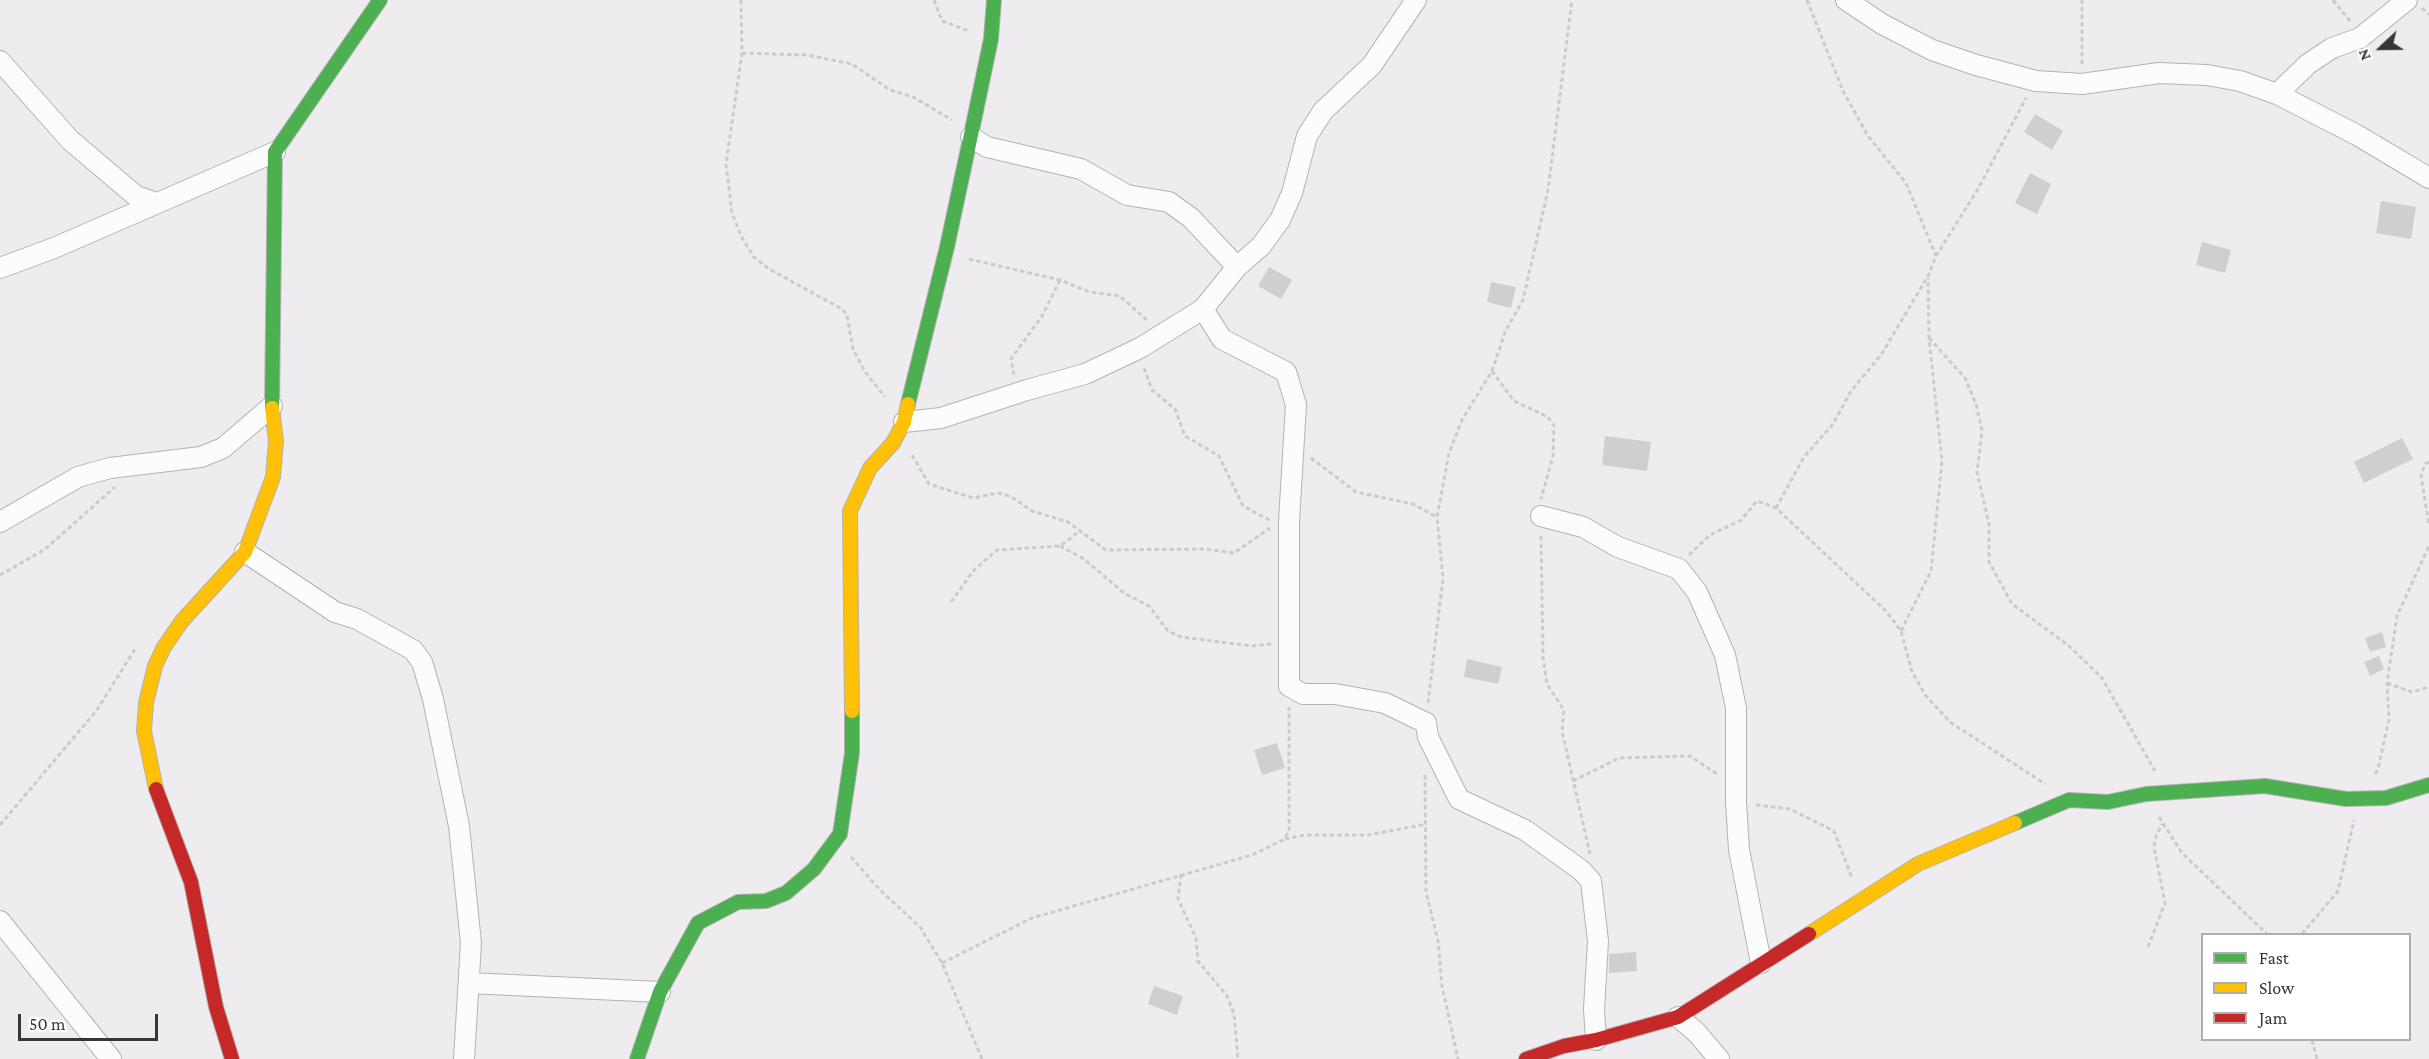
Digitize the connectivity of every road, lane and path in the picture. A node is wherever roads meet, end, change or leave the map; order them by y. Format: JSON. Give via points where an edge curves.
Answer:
{"nodes":[{"id":1,"x":380,"y":0,"type":"edge"},
{"id":2,"x":741,"y":0,"type":"edge"},
{"id":3,"x":934,"y":0,"type":"edge"},
{"id":4,"x":994,"y":0,"type":"edge"},
{"id":5,"x":1416,"y":0,"type":"edge"},
{"id":6,"x":1572,"y":0,"type":"edge"},
{"id":7,"x":1807,"y":0,"type":"edge"},
{"id":8,"x":1846,"y":0,"type":"edge"},
{"id":9,"x":2082,"y":0,"type":"edge"},
{"id":10,"x":2333,"y":0,"type":"edge"},
{"id":11,"x":2407,"y":0,"type":"edge"},
{"id":12,"x":2361,"y":38,"type":"junction"},
{"id":13,"x":990,"y":39,"type":"junction"},
{"id":14,"x":742,"y":53,"type":"junction"},
{"id":15,"x":0,"y":61,"type":"edge"},
{"id":16,"x":2036,"y":81,"type":"junction"},
{"id":17,"x":2082,"y":84,"type":"junction"},
{"id":18,"x":2277,"y":94,"type":"junction"},
{"id":19,"x":971,"y":134,"type":"junction"},
{"id":20,"x":275,"y":152,"type":"junction"},
{"id":21,"x":2429,"y":178,"type":"edge"},
{"id":22,"x":156,"y":203,"type":"junction"},
{"id":23,"x":947,"y":247,"type":"junction"},
{"id":24,"x":1936,"y":256,"type":"junction"},
{"id":25,"x":1237,"y":267,"type":"junction"},
{"id":26,"x":0,"y":268,"type":"edge"},
{"id":27,"x":1928,"y":276,"type":"junction"},
{"id":28,"x":1060,"y":280,"type":"junction"},
{"id":29,"x":1203,"y":309,"type":"junction"},
{"id":30,"x":1164,"y":335,"type":"junction"},
{"id":31,"x":1929,"y":338,"type":"junction"},
{"id":32,"x":1140,"y":348,"type":"junction"},
{"id":33,"x":1492,"y":371,"type":"junction"},
{"id":34,"x":1027,"y":390,"type":"junction"},
{"id":35,"x":272,"y":405,"type":"junction"},
{"id":36,"x":904,"y":422,"type":"junction"},
{"id":37,"x":893,"y":443,"type":"junction"},
{"id":38,"x":1293,"y":444,"type":"junction"},
{"id":39,"x":2429,"y":462,"type":"edge"},
{"id":40,"x":118,"y":485,"type":"dead end"},
{"id":41,"x":1776,"y":508,"type":"junction"},
{"id":42,"x":1541,"y":516,"type":"junction"},
{"id":43,"x":1437,"y":517,"type":"junction"},
{"id":44,"x":0,"y":522,"type":"edge"},
{"id":45,"x":2429,"y":525,"type":"edge"},
{"id":46,"x":1080,"y":531,"type":"junction"},
{"id":47,"x":1060,"y":546,"type":"junction"},
{"id":48,"x":2429,"y":546,"type":"edge"},
{"id":49,"x":245,"y":552,"type":"junction"},
{"id":50,"x":1679,"y":569,"type":"junction"},
{"id":51,"x":0,"y":575,"type":"edge"},
{"id":52,"x":951,"y":602,"type":"dead end"},
{"id":53,"x":1901,"y":631,"type":"junction"},
{"id":54,"x":1288,"y":642,"type":"junction"},
{"id":55,"x":139,"y":643,"type":"dead end"},
{"id":56,"x":2387,"y":683,"type":"junction"},
{"id":57,"x":1289,"y":686,"type":"junction"},
{"id":58,"x":2429,"y":687,"type":"edge"},
{"id":59,"x":1427,"y":730,"type":"junction"},
{"id":60,"x":1574,"y":781,"type":"junction"},
{"id":61,"x":2429,"y":785,"type":"edge"},
{"id":62,"x":2146,"y":794,"type":"junction"},
{"id":63,"x":2168,"y":794,"type":"junction"},
{"id":64,"x":1736,"y":795,"type":"junction"},
{"id":65,"x":2360,"y":797,"type":"junction"},
{"id":66,"x":2069,"y":800,"type":"junction"},
{"id":67,"x":1426,"y":824,"type":"junction"},
{"id":68,"x":2162,"y":824,"type":"junction"},
{"id":69,"x":0,"y":825,"type":"edge"},
{"id":70,"x":840,"y":834,"type":"junction"},
{"id":71,"x":1283,"y":840,"type":"junction"},
{"id":72,"x":1181,"y":874,"type":"junction"},
{"id":73,"x":1591,"y":881,"type":"junction"},
{"id":74,"x":1865,"y":897,"type":"junction"},
{"id":75,"x":0,"y":921,"type":"edge"},
{"id":76,"x":2266,"y":933,"type":"edge"},
{"id":77,"x":2303,"y":933,"type":"edge"},
{"id":78,"x":2148,"y":947,"type":"dead end"},
{"id":79,"x":942,"y":963,"type":"junction"},
{"id":80,"x":1761,"y":963,"type":"junction"},
{"id":81,"x":469,"y":983,"type":"junction"},
{"id":82,"x":660,"y":992,"type":"junction"},
{"id":83,"x":1678,"y":1017,"type":"junction"},
{"id":84,"x":1596,"y":1040,"type":"junction"},
{"id":85,"x":2312,"y":1041,"type":"edge"},
{"id":86,"x":111,"y":1059,"type":"edge"},
{"id":87,"x":232,"y":1059,"type":"edge"},
{"id":88,"x":464,"y":1059,"type":"edge"},
{"id":89,"x":637,"y":1059,"type":"edge"},
{"id":90,"x":982,"y":1059,"type":"edge"},
{"id":91,"x":1238,"y":1059,"type":"edge"},
{"id":92,"x":1458,"y":1059,"type":"edge"},
{"id":93,"x":1526,"y":1059,"type":"edge"},
{"id":94,"x":1719,"y":1059,"type":"edge"},
{"id":95,"x":2317,"y":1059,"type":"edge"}],
"edges":[{"from":1,"to":20,"type":"street"},
{"from":2,"to":14,"type":"path"},
{"from":3,"to":13,"type":"path","via":[[942,21]]},
{"from":4,"to":13,"type":"street"},
{"from":5,"to":25,"type":"street","via":[[1372,65],[1323,111],[1307,136],[1292,193],[1280,220],[1261,246]]},
{"from":6,"to":33,"type":"path","via":[[1548,190],[1523,300],[1505,332]]},
{"from":7,"to":24,"type":"path","via":[[1843,91],[1868,136],[1906,183]]},
{"from":8,"to":16,"type":"street","via":[[1932,50]]},
{"from":9,"to":17,"type":"path"},
{"from":10,"to":12,"type":"path"},
{"from":11,"to":12,"type":"street"},
{"from":12,"to":18,"type":"street","via":[[2332,48],[2308,64]]},
{"from":13,"to":19,"type":"street"},
{"from":14,"to":19,"type":"path","via":[[807,55],[852,64],[890,90],[913,97]]},
{"from":14,"to":36,"type":"path","via":[[726,164],[732,213],[741,236],[754,257],[769,269],[842,309],[847,315],[853,349],[865,372]]},
{"from":15,"to":22,"type":"street","via":[[70,140],[136,196]]},
{"from":16,"to":17,"type":"street"},
{"from":16,"to":24,"type":"path","via":[[1978,189]]},
{"from":17,"to":18,"type":"street","via":[[2147,74],[2184,74],[2240,81]]},
{"from":18,"to":21,"type":"street"},
{"from":19,"to":23,"type":"street"},
{"from":19,"to":25,"type":"street","via":[[987,147],[1081,169],[1127,195],[1169,202],[1191,218]]},
{"from":20,"to":22,"type":"street"},
{"from":20,"to":35,"type":"street"},
{"from":22,"to":26,"type":"street"},
{"from":23,"to":28,"type":"path","via":[[956,256]]},
{"from":23,"to":36,"type":"street"},
{"from":24,"to":27,"type":"path"},
{"from":25,"to":29,"type":"street"},
{"from":27,"to":31,"type":"path"},
{"from":27,"to":41,"type":"path","via":[[1881,355],[1851,391],[1833,424],[1804,457]]},
{"from":28,"to":30,"type":"path","via":[[1090,292],[1120,296]]},
{"from":28,"to":34,"type":"path","via":[[1042,316],[1011,359],[1012,373]]},
{"from":29,"to":30,"type":"street"},
{"from":29,"to":38,"type":"street","via":[[1222,339],[1286,372],[1296,405]]},
{"from":30,"to":32,"type":"street"},
{"from":31,"to":53,"type":"path","via":[[1942,461],[1931,571]]},
{"from":31,"to":63,"type":"path","via":[[1965,378],[1976,404],[1982,431],[1977,472],[1989,524],[1989,562],[2012,604],[2068,645],[2102,678]]},
{"from":32,"to":34,"type":"street","via":[[1085,374]]},
{"from":32,"to":46,"type":"path","via":[[1152,390],[1175,408],[1185,436],[1219,456],[1243,506],[1276,524],[1234,554],[1206,549],[1106,550]]},
{"from":33,"to":42,"type":"path","via":[[1514,401],[1548,417],[1554,426],[1553,456],[1541,495]]},
{"from":33,"to":43,"type":"path","via":[[1462,420],[1449,453]]},
{"from":34,"to":36,"type":"street","via":[[941,418]]},
{"from":35,"to":44,"type":"street","via":[[223,448],[201,457],[110,468],[78,477]]},
{"from":35,"to":49,"type":"street","via":[[276,441],[273,477]]},
{"from":36,"to":37,"type":"street"},
{"from":37,"to":46,"type":"path","via":[[913,456],[928,484],[973,498],[998,493],[1010,496],[1032,511],[1068,522]]},
{"from":37,"to":70,"type":"street","via":[[870,468],[850,511],[852,753]]},
{"from":38,"to":43,"type":"path","via":[[1356,492],[1413,504]]},
{"from":38,"to":54,"type":"street"},
{"from":39,"to":45,"type":"path","via":[[2421,476]]},
{"from":40,"to":51,"type":"path","via":[[44,550]]},
{"from":41,"to":50,"type":"path","via":[[1757,501],[1741,520],[1710,535]]},
{"from":41,"to":53,"type":"path","via":[[1886,611]]},
{"from":42,"to":50,"type":"street","via":[[1583,527],[1618,547]]},
{"from":42,"to":60,"type":"path","via":[[1546,684],[1564,710],[1562,731]]},
{"from":43,"to":59,"type":"path","via":[[1443,578]]},
{"from":46,"to":47,"type":"path"},
{"from":47,"to":52,"type":"path","via":[[997,550],[974,570]]},
{"from":47,"to":54,"type":"path","via":[[1149,606],[1168,630],[1181,637],[1252,646]]},
{"from":48,"to":56,"type":"path","via":[[2397,616]]},
{"from":49,"to":81,"type":"street","via":[[335,612],[357,619],[413,650],[422,662],[459,826],[471,943]]},
{"from":49,"to":87,"type":"street","via":[[182,621],[164,647],[146,703],[144,731],[156,790],[191,882],[216,1006]]},
{"from":50,"to":64,"type":"street","via":[[1697,592],[1725,655],[1736,708]]},
{"from":53,"to":66,"type":"path","via":[[1912,672],[1926,696],[1950,722]]},
{"from":54,"to":57,"type":"street"},
{"from":55,"to":69,"type":"path","via":[[97,710]]},
{"from":56,"to":58,"type":"path","via":[[2412,692]]},
{"from":56,"to":65,"type":"path","via":[[2389,719],[2378,769]]},
{"from":57,"to":59,"type":"street","via":[[1303,694],[1335,694],[1385,704]]},
{"from":57,"to":71,"type":"path","via":[[1290,832]]},
{"from":59,"to":67,"type":"path"},
{"from":59,"to":73,"type":"street","via":[[1459,799],[1525,830]]},
{"from":60,"to":64,"type":"path","via":[[1619,758],[1690,756]]},
{"from":60,"to":73,"type":"path","via":[[1590,850]]},
{"from":61,"to":65,"type":"street","via":[[2386,798]]},
{"from":62,"to":63,"type":"street"},
{"from":62,"to":66,"type":"street","via":[[2108,802]]},
{"from":62,"to":68,"type":"path"},
{"from":63,"to":65,"type":"street","via":[[2265,786]]},
{"from":64,"to":74,"type":"path","via":[[1790,809],[1834,831],[1855,884]]},
{"from":64,"to":80,"type":"street","via":[[1739,850]]},
{"from":65,"to":77,"type":"path","via":[[2338,891]]},
{"from":66,"to":74,"type":"street","via":[[1918,864]]},
{"from":67,"to":71,"type":"path","via":[[1368,835],[1305,835]]},
{"from":67,"to":92,"type":"path","via":[[1426,892]]},
{"from":68,"to":76,"type":"path","via":[[2182,853]]},
{"from":68,"to":78,"type":"path","via":[[2154,847],[2165,903]]},
{"from":70,"to":79,"type":"path","via":[[850,856],[920,927]]},
{"from":70,"to":82,"type":"street","via":[[814,869],[786,893],[766,901],[738,902],[698,923]]},
{"from":71,"to":72,"type":"path","via":[[1252,855]]},
{"from":72,"to":79,"type":"path","via":[[1032,918]]},
{"from":72,"to":91,"type":"path","via":[[1178,899],[1196,938],[1198,961],[1227,996],[1234,1014]]},
{"from":73,"to":84,"type":"street","via":[[1598,941]]},
{"from":74,"to":80,"type":"street"},
{"from":75,"to":86,"type":"street"},
{"from":79,"to":90,"type":"path"},
{"from":80,"to":83,"type":"street"},
{"from":81,"to":82,"type":"street"},
{"from":81,"to":88,"type":"street"},
{"from":82,"to":89,"type":"street"},
{"from":83,"to":84,"type":"street"},
{"from":83,"to":94,"type":"street"},
{"from":84,"to":93,"type":"street"},
{"from":85,"to":95,"type":"path"}]}
